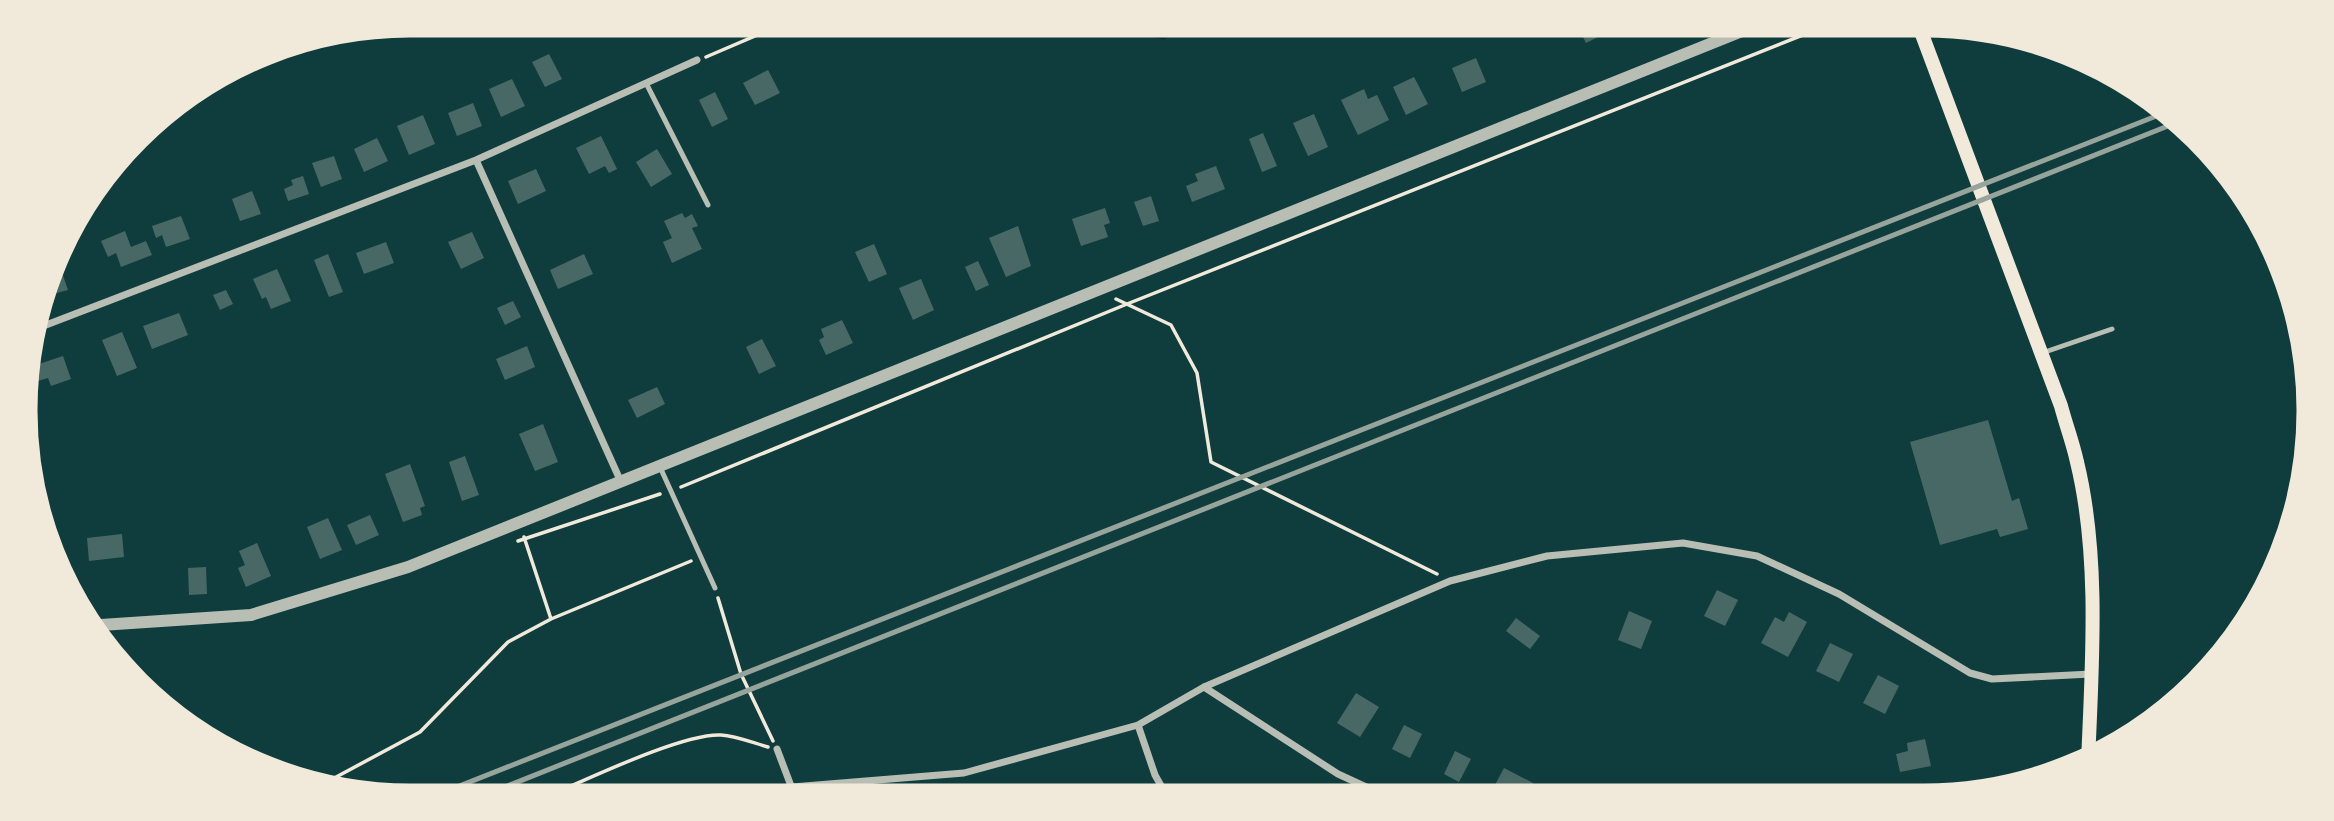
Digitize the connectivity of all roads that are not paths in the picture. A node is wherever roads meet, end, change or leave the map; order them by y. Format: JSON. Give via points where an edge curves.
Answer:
{"nodes":[{"id":1,"x":1737,"y":33,"type":"edge"},
{"id":2,"x":1922,"y":33,"type":"edge"},
{"id":3,"x":698,"y":60,"type":"road end"},
{"id":4,"x":646,"y":83,"type":"junction"},
{"id":5,"x":476,"y":160,"type":"junction"},
{"id":6,"x":708,"y":205,"type":"dead end"},
{"id":7,"x":43,"y":326,"type":"edge"},
{"id":8,"x":2112,"y":329,"type":"dead end"},
{"id":9,"x":2041,"y":353,"type":"junction"},
{"id":10,"x":660,"y":467,"type":"junction"},
{"id":11,"x":622,"y":482,"type":"junction"},
{"id":12,"x":715,"y":588,"type":"road end"},
{"id":13,"x":101,"y":625,"type":"edge"},
{"id":14,"x":2092,"y":674,"type":"junction"},
{"id":15,"x":1204,"y":687,"type":"junction"},
{"id":16,"x":1138,"y":725,"type":"junction"},
{"id":17,"x":777,"y":749,"type":"road end"},
{"id":18,"x":2089,"y":750,"type":"edge"},
{"id":19,"x":792,"y":787,"type":"joint"},
{"id":20,"x":1162,"y":788,"type":"edge"},
{"id":21,"x":1367,"y":788,"type":"edge"}],
"edges":[{"from":1,"to":10,"type":"street"},
{"from":2,"to":9,"type":"main road"},
{"from":3,"to":4,"type":"street"},
{"from":4,"to":5,"type":"street"},
{"from":4,"to":6,"type":"lane"},
{"from":5,"to":7,"type":"street"},
{"from":5,"to":11,"type":"street"},
{"from":8,"to":9,"type":"lane"},
{"from":9,"to":14,"type":"main road","via":[[2078,464],[2088,532]]},
{"from":10,"to":11,"type":"street"},
{"from":10,"to":12,"type":"lane"},
{"from":11,"to":13,"type":"street","via":[[408,567],[251,615]]},
{"from":14,"to":15,"type":"street","via":[[1992,679],[1969,673],[1839,594],[1757,556],[1683,543],[1547,556],[1450,581]]},
{"from":14,"to":18,"type":"main road"},
{"from":15,"to":16,"type":"street"},
{"from":15,"to":21,"type":"street","via":[[1338,775]]},
{"from":16,"to":19,"type":"street","via":[[964,773]]},
{"from":16,"to":20,"type":"street"},
{"from":17,"to":19,"type":"street"}]}
